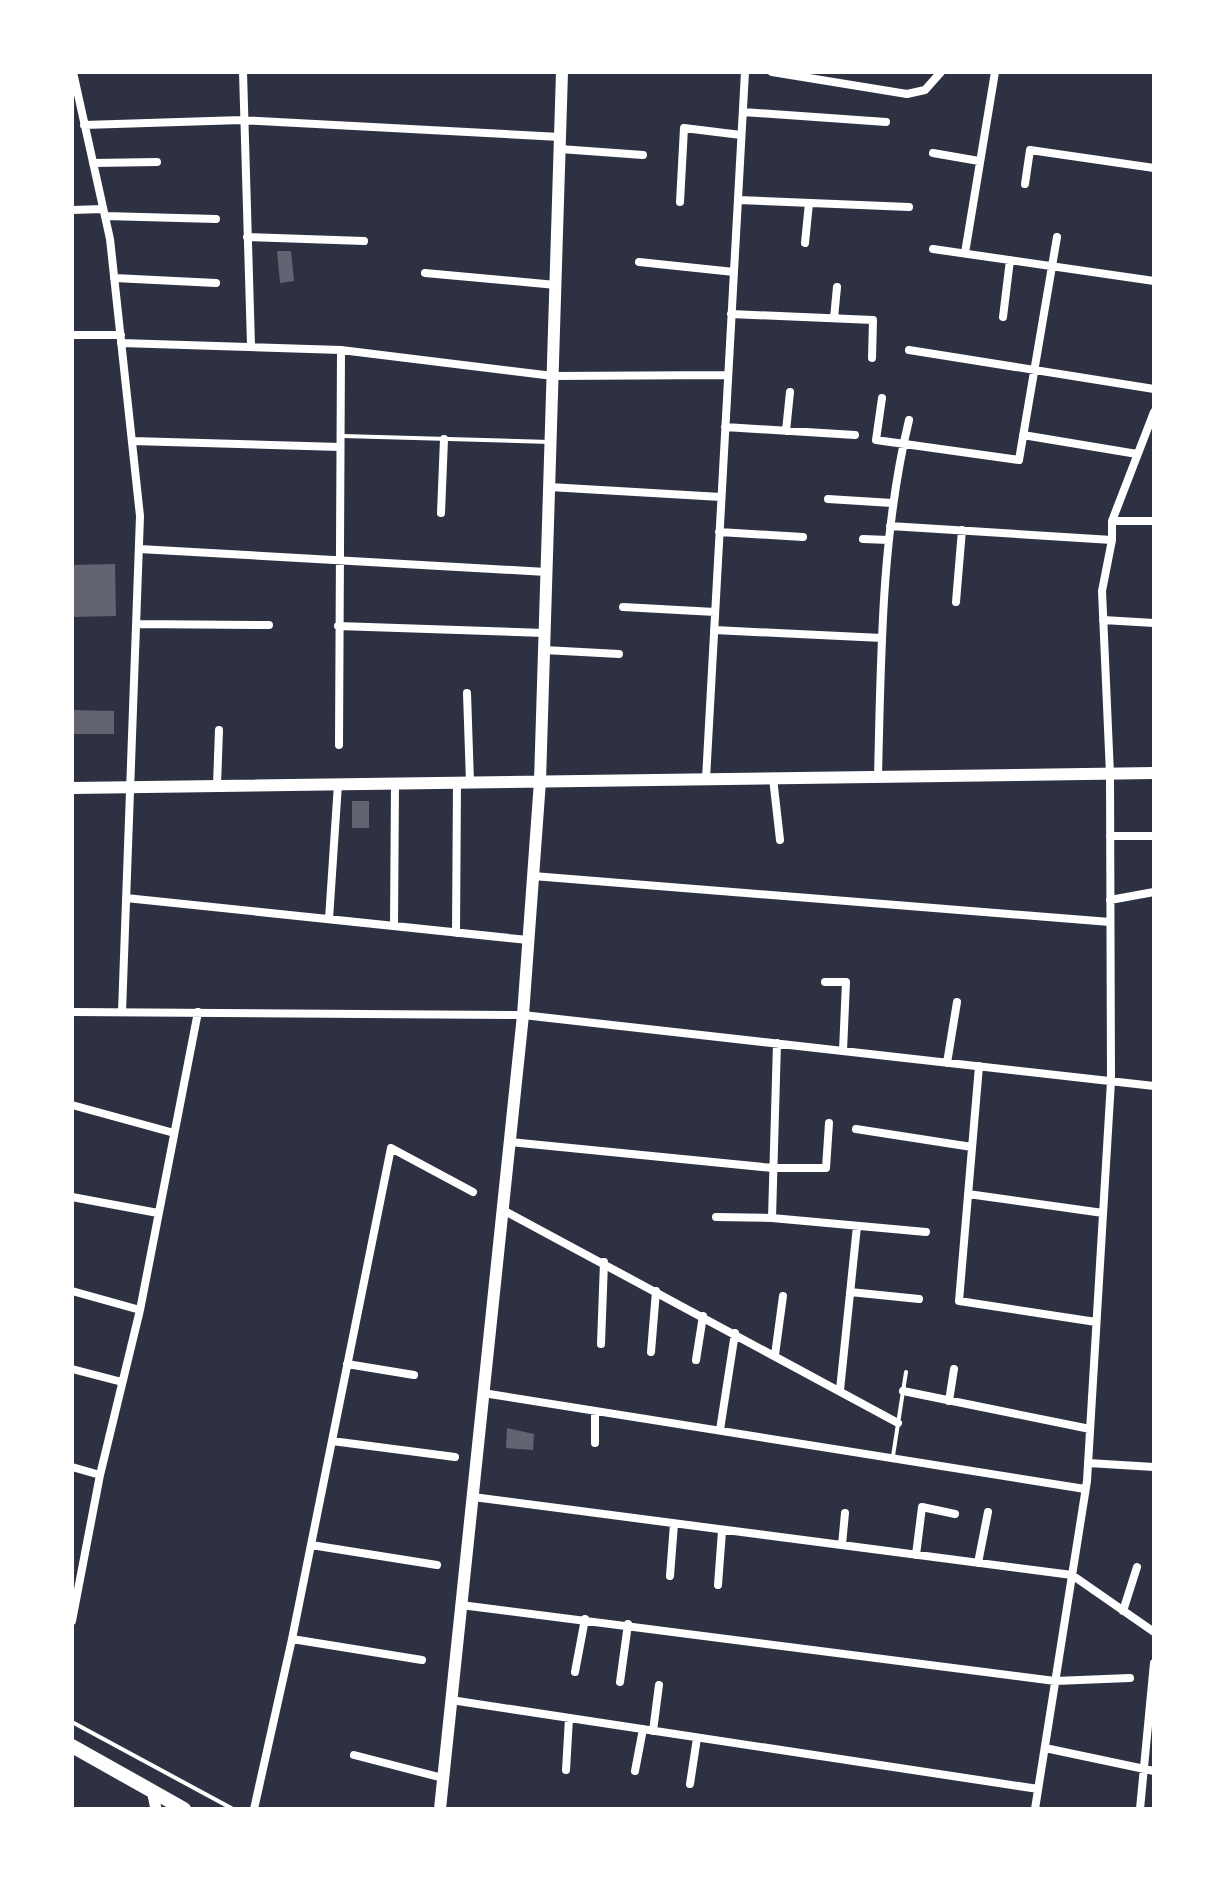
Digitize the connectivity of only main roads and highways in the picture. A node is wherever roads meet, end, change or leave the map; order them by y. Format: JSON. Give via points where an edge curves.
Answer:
{"nodes":[{"id":1,"x":562,"y":72,"type":"edge"},
{"id":2,"x":1154,"y":773,"type":"edge"},
{"id":3,"x":540,"y":781,"type":"junction"},
{"id":4,"x":72,"y":788,"type":"edge"},
{"id":5,"x":72,"y":1746,"type":"edge"},
{"id":6,"x":184,"y":1809,"type":"edge"},
{"id":7,"x":440,"y":1809,"type":"edge"}],
"edges":[{"from":1,"to":3,"type":"main road"},
{"from":2,"to":3,"type":"main road"},
{"from":3,"to":4,"type":"main road"},
{"from":3,"to":7,"type":"main road","via":[[523,1015]]},
{"from":5,"to":6,"type":"main road"}]}
